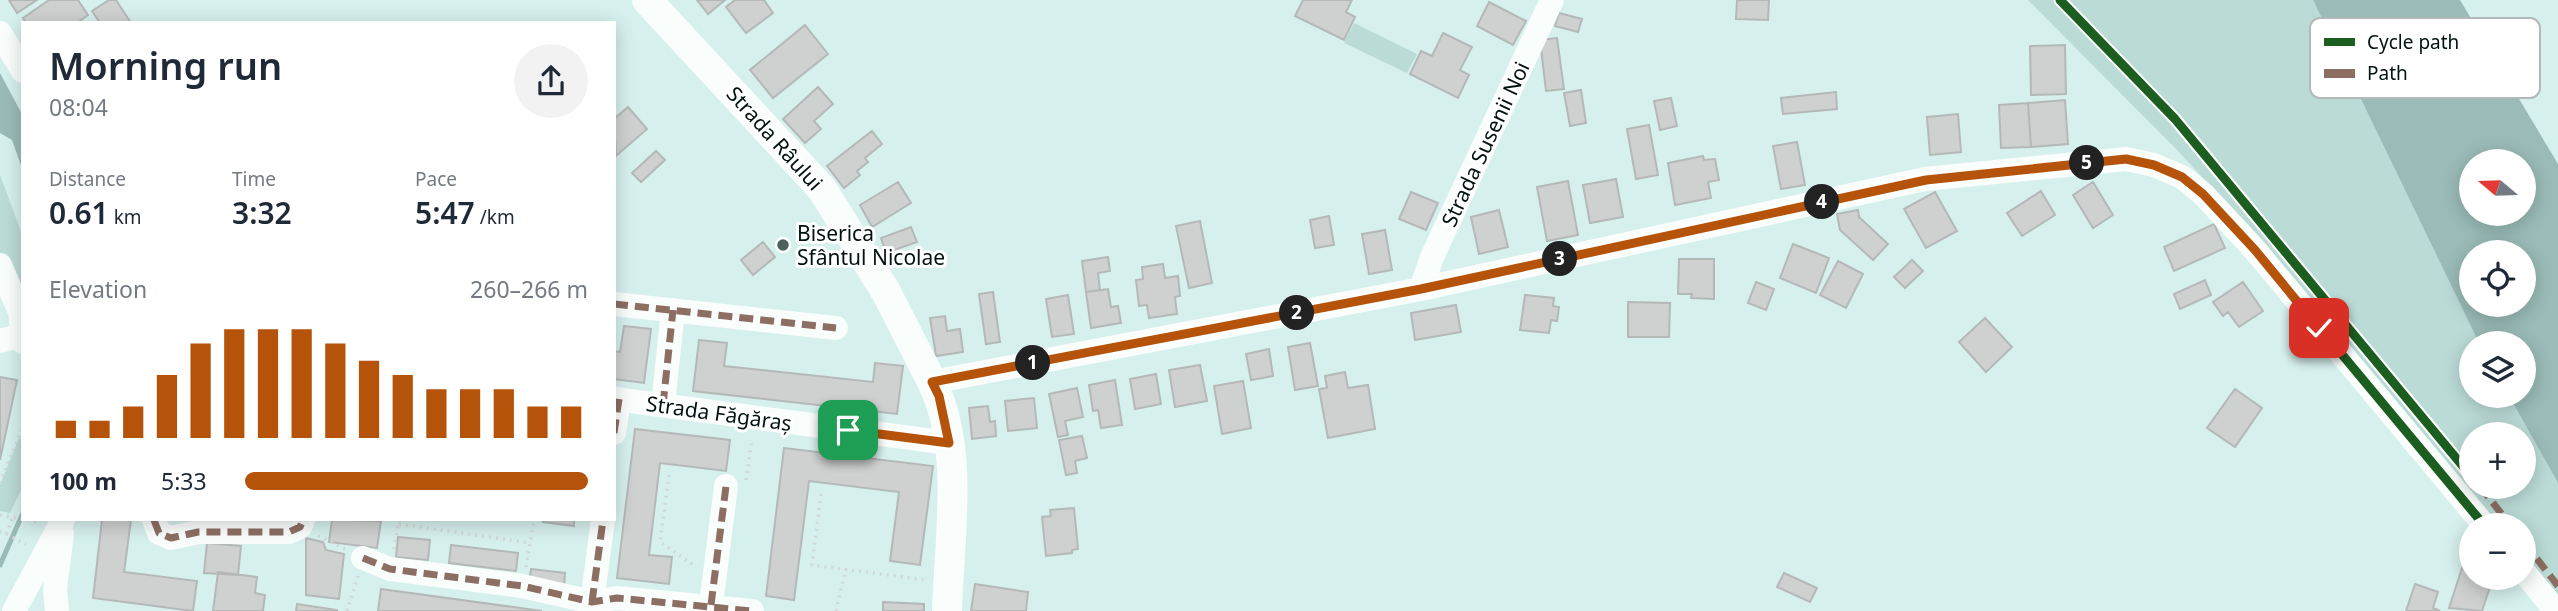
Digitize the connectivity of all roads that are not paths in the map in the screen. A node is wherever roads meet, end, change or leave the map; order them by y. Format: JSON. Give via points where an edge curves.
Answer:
{"nodes":[{"id":1,"x":646,"y":0,"type":"edge"},
{"id":2,"x":1552,"y":0,"type":"edge"},
{"id":3,"x":0,"y":33,"type":"edge"},
{"id":4,"x":21,"y":68,"type":"edge"},
{"id":5,"x":0,"y":265,"type":"edge"},
{"id":6,"x":1421,"y":289,"type":"junction"},
{"id":7,"x":616,"y":304,"type":"edge"},
{"id":8,"x":673,"y":310,"type":"junction"},
{"id":9,"x":836,"y":328,"type":"dead end"},
{"id":10,"x":15,"y":339,"type":"edge"},
{"id":11,"x":932,"y":382,"type":"junction"},
{"id":12,"x":617,"y":399,"type":"edge"},
{"id":13,"x":663,"y":405,"type":"junction"},
{"id":14,"x":949,"y":443,"type":"junction"},
{"id":15,"x":726,"y":486,"type":"dead end"},
{"id":16,"x":2474,"y":513,"type":"edge"},
{"id":17,"x":56,"y":521,"type":"edge"},
{"id":18,"x":154,"y":521,"type":"edge"},
{"id":19,"x":603,"y":521,"type":"edge"},
{"id":20,"x":302,"y":523,"type":"edge"},
{"id":21,"x":199,"y":526,"type":"edge"},
{"id":22,"x":363,"y":558,"type":"road end"},
{"id":23,"x":2536,"y":587,"type":"edge"},
{"id":24,"x":713,"y":594,"type":"junction"},
{"id":25,"x":592,"y":602,"type":"junction"},
{"id":26,"x":14,"y":611,"type":"edge"},
{"id":27,"x":57,"y":611,"type":"edge"},
{"id":28,"x":752,"y":611,"type":"edge"},
{"id":29,"x":947,"y":611,"type":"edge"},
{"id":30,"x":2556,"y":611,"type":"edge"}],
"edges":[{"from":1,"to":11,"type":"main road","name":"Strada Râului","via":[[822,189],[886,292]]},
{"from":2,"to":6,"type":"street","name":"Strada Susenii Noi"},
{"from":3,"to":4,"type":"street"},
{"from":5,"to":10,"type":"street","via":[[20,312]]},
{"from":6,"to":11,"type":"street"},
{"from":6,"to":16,"type":"street","via":[[1926,180],[2126,159],[2182,177],[2203,194],[2247,240]]},
{"from":7,"to":8,"type":"street"},
{"from":8,"to":9,"type":"street"},
{"from":8,"to":13,"type":"street"},
{"from":11,"to":14,"type":"main road","name":"Strada Râului"},
{"from":12,"to":13,"type":"street","name":"Strada Făgăraș"},
{"from":13,"to":14,"type":"street","name":"Strada Făgăraș"},
{"from":14,"to":29,"type":"main road","name":"Strada Râului"},
{"from":15,"to":24,"type":"street"},
{"from":17,"to":26,"type":"street"},
{"from":17,"to":27,"type":"street"},
{"from":18,"to":21,"type":"street","via":[[159,533],[171,538]]},
{"from":19,"to":25,"type":"street"},
{"from":20,"to":21,"type":"street","via":[[289,532]]},
{"from":22,"to":25,"type":"street","via":[[390,569],[522,586]]},
{"from":23,"to":30,"type":"street"},
{"from":24,"to":25,"type":"street"},
{"from":24,"to":28,"type":"street"}]}
